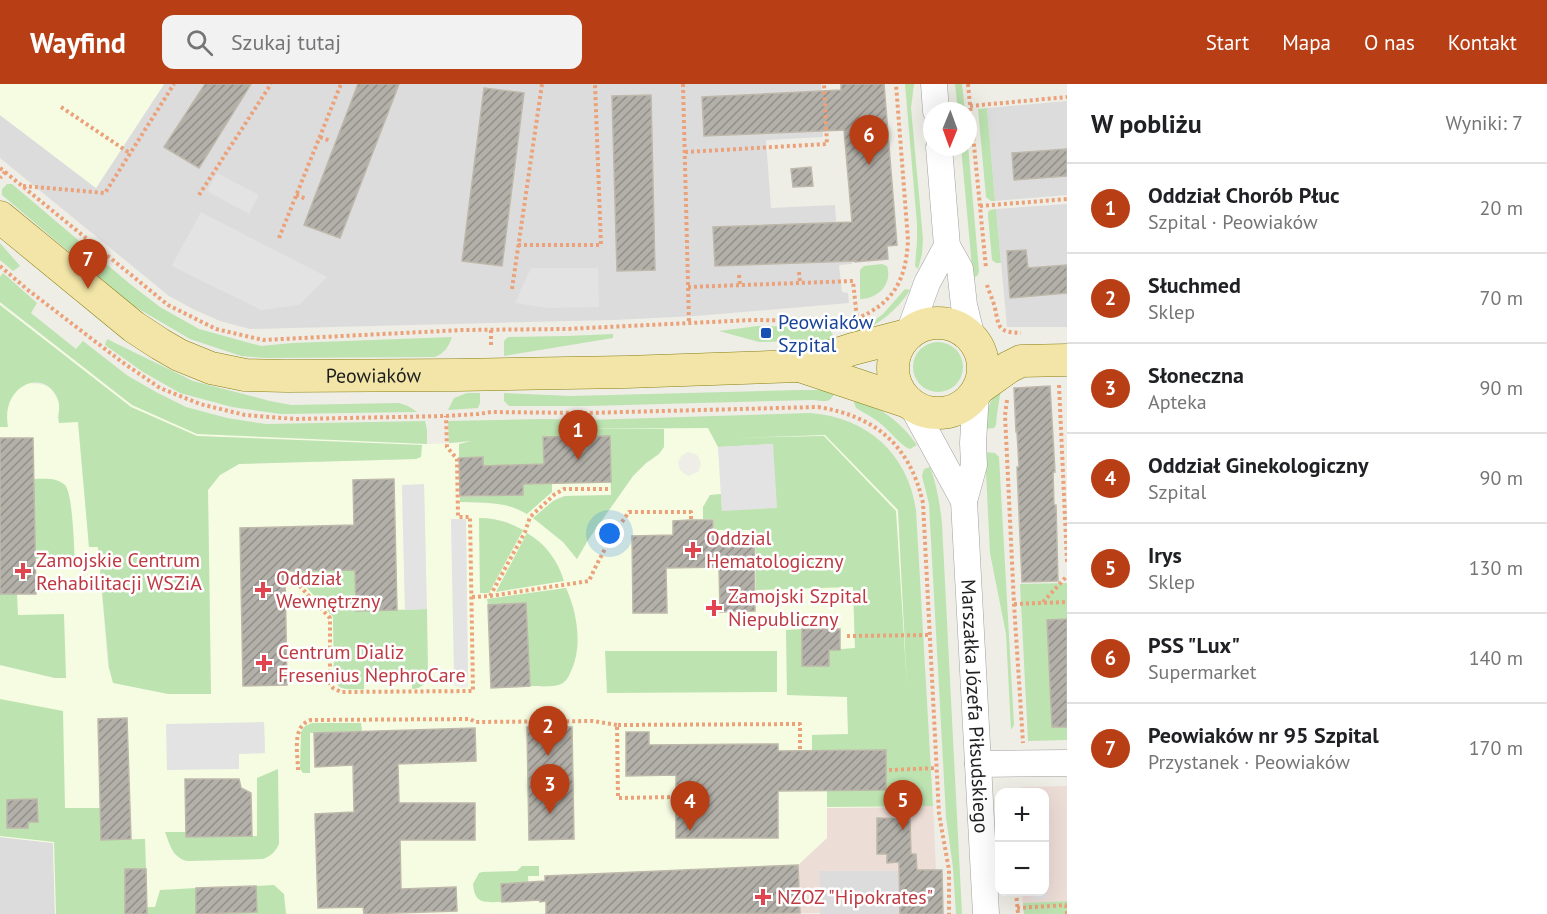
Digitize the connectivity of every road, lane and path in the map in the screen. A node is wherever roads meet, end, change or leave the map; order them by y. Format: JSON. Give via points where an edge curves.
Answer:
{"nodes":[{"id":1,"x":174,"y":84,"type":"edge"},
{"id":2,"x":271,"y":84,"type":"edge"},
{"id":3,"x":341,"y":84,"type":"edge"},
{"id":4,"x":542,"y":84,"type":"edge"},
{"id":5,"x":595,"y":84,"type":"edge"},
{"id":6,"x":683,"y":84,"type":"edge"},
{"id":7,"x":824,"y":84,"type":"edge"},
{"id":8,"x":896,"y":84,"type":"edge"},
{"id":9,"x":934,"y":84,"type":"edge"},
{"id":10,"x":968,"y":84,"type":"edge"},
{"id":11,"x":1067,"y":97,"type":"edge"},
{"id":12,"x":935,"y":102,"type":"edge"},
{"id":13,"x":970,"y":102,"type":"edge"},
{"id":14,"x":977,"y":105,"type":"edge"},
{"id":15,"x":61,"y":107,"type":"dead end"},
{"id":16,"x":320,"y":137,"type":"junction"},
{"id":17,"x":331,"y":141,"type":"dead end"},
{"id":18,"x":685,"y":152,"type":"junction"},
{"id":19,"x":130,"y":154,"type":"junction"},
{"id":20,"x":940,"y":156,"type":"edge"},
{"id":21,"x":975,"y":156,"type":"edge"},
{"id":22,"x":0,"y":168,"type":"edge"},
{"id":23,"x":5,"y":172,"type":"junction"},
{"id":24,"x":0,"y":178,"type":"edge"},
{"id":25,"x":23,"y":186,"type":"junction"},
{"id":26,"x":199,"y":195,"type":"dead end"},
{"id":27,"x":296,"y":195,"type":"junction"},
{"id":28,"x":1067,"y":199,"type":"edge"},
{"id":29,"x":307,"y":200,"type":"dead end"},
{"id":30,"x":980,"y":206,"type":"junction"},
{"id":31,"x":0,"y":216,"type":"edge"},
{"id":32,"x":279,"y":238,"type":"dead end"},
{"id":33,"x":518,"y":245,"type":"junction"},
{"id":34,"x":947,"y":246,"type":"junction"},
{"id":35,"x":0,"y":266,"type":"edge"},
{"id":36,"x":799,"y":272,"type":"dead end"},
{"id":37,"x":739,"y":274,"type":"dead end"},
{"id":38,"x":800,"y":283,"type":"junction"},
{"id":39,"x":740,"y":285,"type":"junction"},
{"id":40,"x":688,"y":287,"type":"junction"},
{"id":41,"x":512,"y":289,"type":"dead end"},
{"id":42,"x":857,"y":319,"type":"junction"},
{"id":43,"x":689,"y":324,"type":"junction"},
{"id":44,"x":491,"y":330,"type":"junction"},
{"id":45,"x":908,"y":334,"type":"junction"},
{"id":46,"x":973,"y":339,"type":"junction"},
{"id":47,"x":93,"y":341,"type":"dead end"},
{"id":48,"x":1021,"y":347,"type":"junction"},
{"id":49,"x":491,"y":355,"type":"dead end"},
{"id":50,"x":800,"y":366,"type":"junction"},
{"id":51,"x":1063,"y":372,"type":"edge"},
{"id":52,"x":988,"y":391,"type":"junction"},
{"id":53,"x":909,"y":403,"type":"junction"},
{"id":54,"x":438,"y":416,"type":"dead end"},
{"id":55,"x":446,"y":416,"type":"junction"},
{"id":56,"x":609,"y":489,"type":"dead end"},
{"id":57,"x":964,"y":501,"type":"junction"},
{"id":58,"x":691,"y":520,"type":"dead end"},
{"id":59,"x":1067,"y":562,"type":"edge"},
{"id":60,"x":1067,"y":576,"type":"edge"},
{"id":61,"x":285,"y":577,"type":"dead end"},
{"id":62,"x":490,"y":596,"type":"junction"},
{"id":63,"x":472,"y":597,"type":"junction"},
{"id":64,"x":1067,"y":602,"type":"edge"},
{"id":65,"x":1043,"y":603,"type":"junction"},
{"id":66,"x":1014,"y":604,"type":"junction"},
{"id":67,"x":930,"y":635,"type":"junction"},
{"id":68,"x":847,"y":636,"type":"dead end"},
{"id":69,"x":617,"y":725,"type":"junction"},
{"id":70,"x":1024,"y":746,"type":"dead end"},
{"id":71,"x":800,"y":751,"type":"dead end"},
{"id":72,"x":1067,"y":763,"type":"edge"},
{"id":73,"x":978,"y":764,"type":"junction"},
{"id":74,"x":937,"y":768,"type":"junction"},
{"id":75,"x":298,"y":770,"type":"dead end"},
{"id":76,"x":889,"y":770,"type":"dead end"},
{"id":77,"x":676,"y":797,"type":"dead end"},
{"id":78,"x":1016,"y":896,"type":"edge"},
{"id":79,"x":1067,"y":905,"type":"edge"},
{"id":80,"x":1017,"y":908,"type":"junction"},
{"id":81,"x":949,"y":914,"type":"edge"},
{"id":82,"x":986,"y":914,"type":"edge"},
{"id":83,"x":1018,"y":914,"type":"edge"},
{"id":84,"x":1067,"y":914,"type":"edge"}],
"edges":[{"from":1,"to":19,"type":"path"},
{"from":2,"to":26,"type":"path"},
{"from":3,"to":16,"type":"path"},
{"from":4,"to":33,"type":"path"},
{"from":5,"to":33,"type":"path","via":[[601,245]]},
{"from":6,"to":18,"type":"path"},
{"from":7,"to":18,"type":"path","via":[[827,144]]},
{"from":8,"to":42,"type":"path","via":[[908,240],[906,262],[903,274],[884,302]]},
{"from":9,"to":12,"type":"street"},
{"from":10,"to":13,"type":"path"},
{"from":11,"to":14,"type":"path"},
{"from":15,"to":19,"type":"path"},
{"from":16,"to":17,"type":"path"},
{"from":16,"to":27,"type":"path"},
{"from":18,"to":40,"type":"path"},
{"from":19,"to":25,"type":"path","via":[[105,193]]},
{"from":20,"to":34,"type":"street"},
{"from":21,"to":30,"type":"path"},
{"from":22,"to":23,"type":"path"},
{"from":23,"to":24,"type":"path"},
{"from":23,"to":25,"type":"path"},
{"from":25,"to":44,"type":"path","via":[[168,305],[216,329],[263,340]]},
{"from":27,"to":29,"type":"path"},
{"from":27,"to":32,"type":"path"},
{"from":28,"to":30,"type":"path"},
{"from":30,"to":48,"type":"path","via":[[987,286],[996,320]]},
{"from":31,"to":50,"type":"main road","name":"Peowiaków","via":[[134,327],[194,362],[237,374],[458,375]]},
{"from":33,"to":41,"type":"path"},
{"from":34,"to":45,"type":"street","via":[[927,283]]},
{"from":34,"to":46,"type":"street","via":[[960,268]]},
{"from":35,"to":47,"type":"path"},
{"from":36,"to":38,"type":"path"},
{"from":37,"to":39,"type":"path"},
{"from":38,"to":39,"type":"path"},
{"from":38,"to":42,"type":"path","via":[[853,281]]},
{"from":39,"to":40,"type":"path"},
{"from":40,"to":43,"type":"path"},
{"from":42,"to":43,"type":"path"},
{"from":43,"to":44,"type":"path"},
{"from":44,"to":49,"type":"path"},
{"from":45,"to":46,"type":"main road","via":[[937,323],[956,326]]},
{"from":45,"to":50,"type":"main road","name":"Peowiaków"},
{"from":45,"to":53,"type":"main road","via":[[895,353],[893,375]]},
{"from":46,"to":48,"type":"main road","via":[[1007,353]]},
{"from":46,"to":52,"type":"main road"},
{"from":48,"to":51,"type":"main road"},
{"from":48,"to":52,"type":"main road"},
{"from":50,"to":53,"type":"main road","name":"Peowiaków"},
{"from":51,"to":59,"type":"path"},
{"from":52,"to":53,"type":"main road","via":[[951,411],[930,413]]},
{"from":52,"to":57,"type":"street","name":"Marszałka Józefa Piłsudskiego","via":[[973,443],[974,465]]},
{"from":52,"to":66,"type":"path","via":[[1005,415]]},
{"from":53,"to":57,"type":"street","name":"Marszałka Józefa Piłsudskiego"},
{"from":54,"to":55,"type":"path"},
{"from":55,"to":63,"type":"path","via":[[447,447],[457,459],[458,517],[470,517]]},
{"from":55,"to":67,"type":"path","via":[[819,407],[857,417],[894,443],[920,491]]},
{"from":56,"to":62,"type":"path","via":[[564,489],[555,494],[530,517]]},
{"from":57,"to":73,"type":"street","name":"Marszałka Józefa Piłsudskiego"},
{"from":58,"to":62,"type":"path","via":[[691,512],[629,512],[590,581]]},
{"from":60,"to":65,"type":"path"},
{"from":61,"to":63,"type":"path","via":[[291,577],[330,618],[330,684],[341,692],[473,691]]},
{"from":62,"to":63,"type":"path"},
{"from":64,"to":65,"type":"path"},
{"from":65,"to":66,"type":"path"},
{"from":66,"to":70,"type":"path"},
{"from":67,"to":68,"type":"path"},
{"from":67,"to":74,"type":"path"},
{"from":69,"to":71,"type":"path","via":[[800,724]]},
{"from":69,"to":75,"type":"path","via":[[593,721],[310,720],[298,730]]},
{"from":69,"to":77,"type":"path","via":[[618,798]]},
{"from":72,"to":73,"type":"street"},
{"from":73,"to":82,"type":"street","name":"Marszałka Józefa Piłsudskiego"},
{"from":74,"to":76,"type":"path"},
{"from":74,"to":81,"type":"path","via":[[939,814],[949,870]]},
{"from":78,"to":80,"type":"path"},
{"from":79,"to":80,"type":"path"},
{"from":79,"to":84,"type":"path"},
{"from":80,"to":83,"type":"path"}]}
